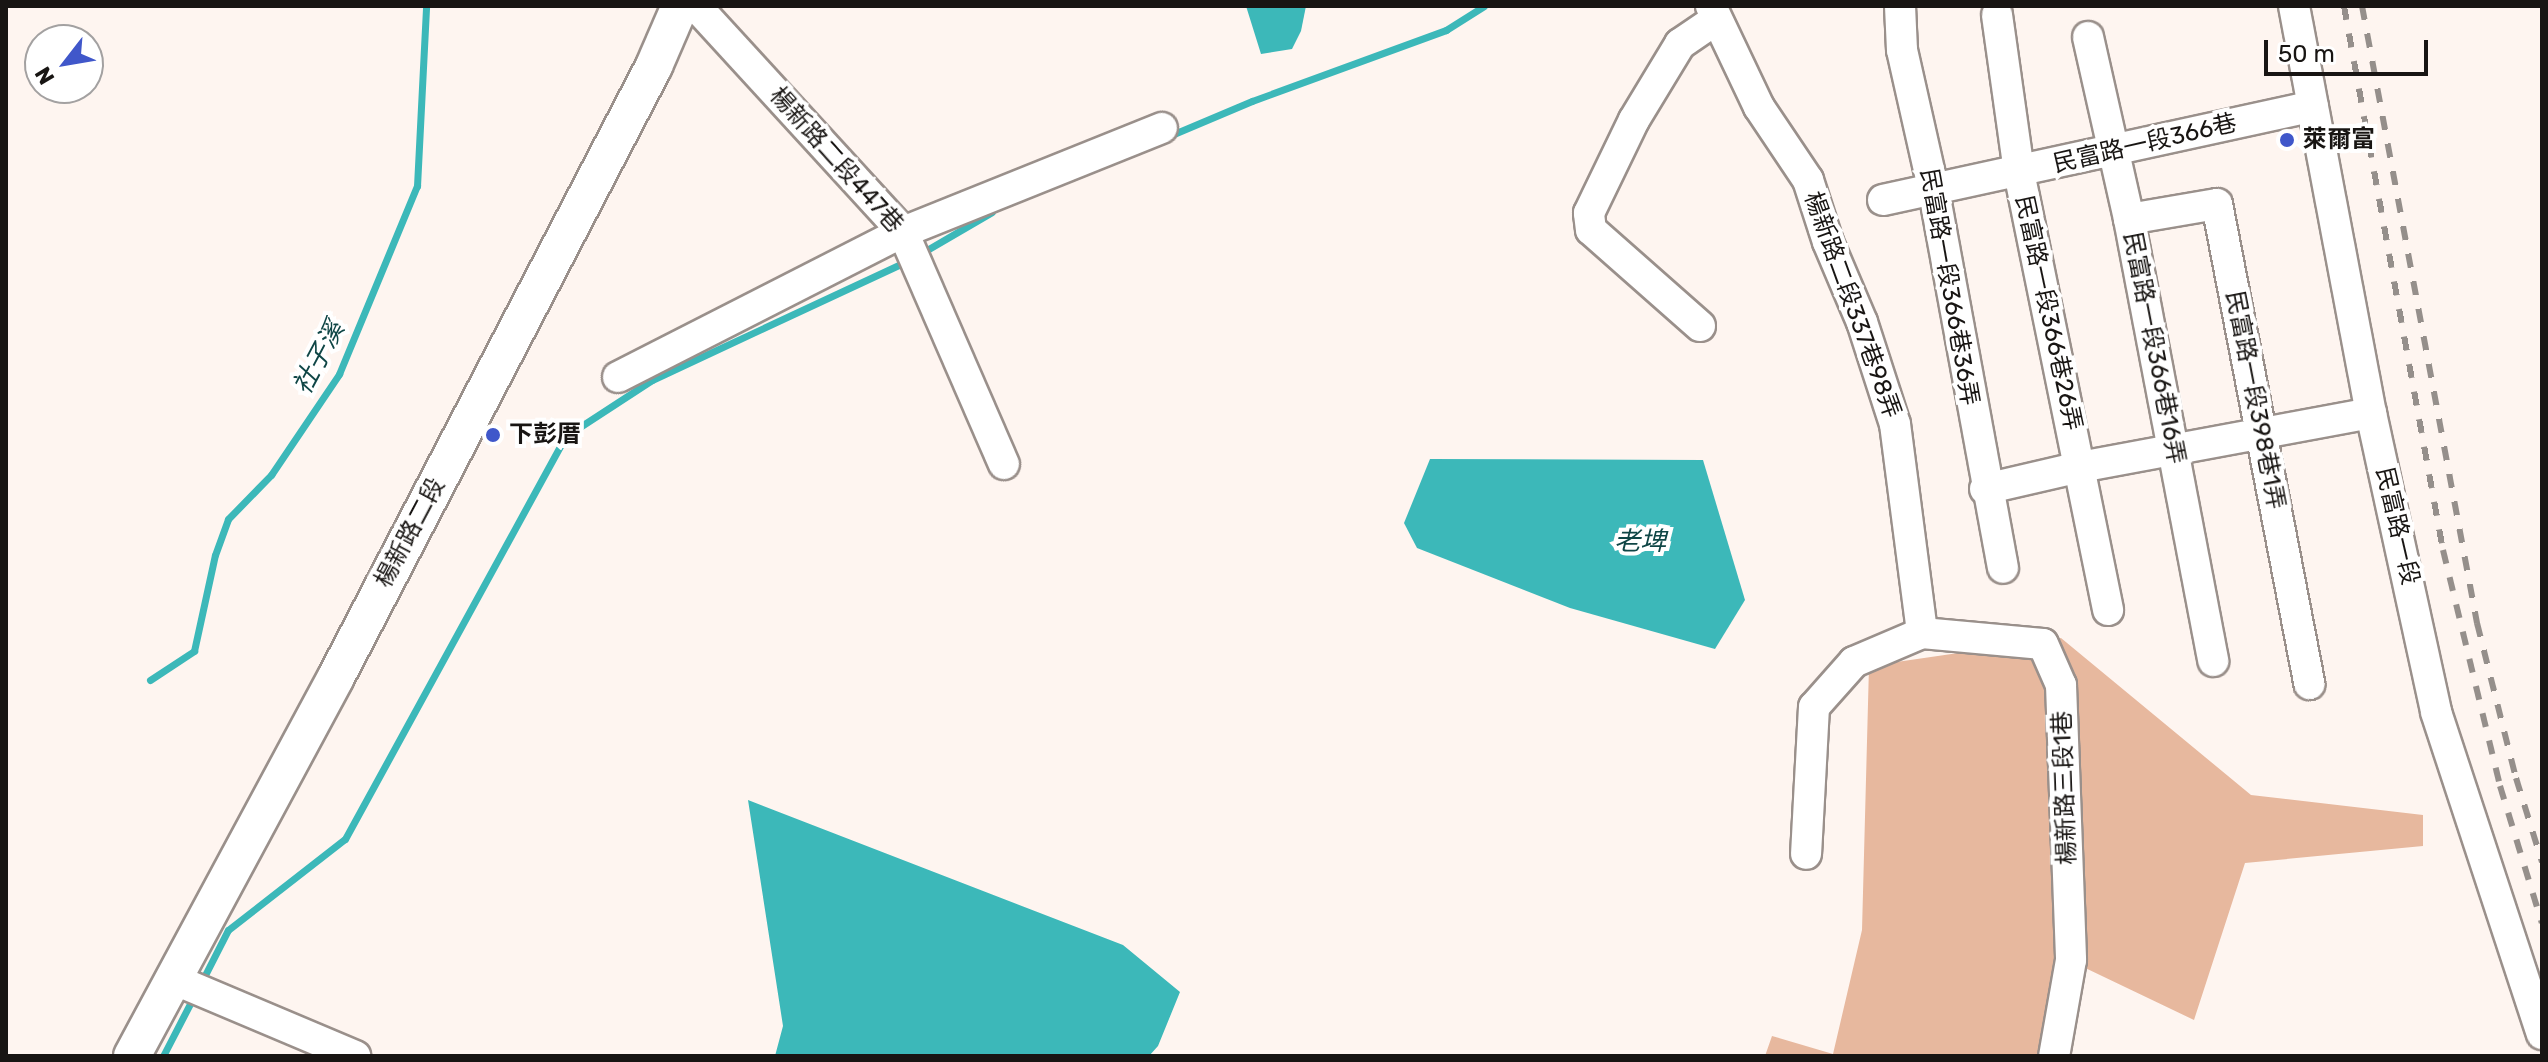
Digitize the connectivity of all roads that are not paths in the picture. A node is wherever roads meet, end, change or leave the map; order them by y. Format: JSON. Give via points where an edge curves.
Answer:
{"nodes":[{"id":1,"x":680,"y":6,"type":"edge"},
{"id":2,"x":696,"y":6,"type":"edge"},
{"id":3,"x":1900,"y":6,"type":"edge"},
{"id":4,"x":2294,"y":6,"type":"edge"},
{"id":5,"x":1713,"y":13,"type":"edge"},
{"id":6,"x":1997,"y":15,"type":"dead end"},
{"id":7,"x":2088,"y":37,"type":"dead end"},
{"id":8,"x":2313,"y":106,"type":"junction"},
{"id":9,"x":1162,"y":128,"type":"dead end"},
{"id":10,"x":2114,"y":151,"type":"junction"},
{"id":11,"x":2019,"y":172,"type":"junction"},
{"id":12,"x":1934,"y":192,"type":"junction"},
{"id":13,"x":1883,"y":200,"type":"dead end"},
{"id":14,"x":2129,"y":219,"type":"junction"},
{"id":15,"x":903,"y":232,"type":"junction"},
{"id":16,"x":1700,"y":326,"type":"dead end"},
{"id":17,"x":618,"y":377,"type":"dead end"},
{"id":18,"x":2371,"y":413,"type":"junction"},
{"id":19,"x":2262,"y":433,"type":"junction"},
{"id":20,"x":2174,"y":449,"type":"junction"},
{"id":21,"x":1004,"y":464,"type":"dead end"},
{"id":22,"x":2080,"y":467,"type":"junction"},
{"id":23,"x":1985,"y":489,"type":"junction"},
{"id":24,"x":2003,"y":568,"type":"dead end"},
{"id":25,"x":2108,"y":610,"type":"dead end"},
{"id":26,"x":1922,"y":633,"type":"junction"},
{"id":27,"x":2213,"y":661,"type":"dead end"},
{"id":28,"x":2309,"y":684,"type":"dead end"},
{"id":29,"x":1806,"y":854,"type":"dead end"},
{"id":30,"x":173,"y":979,"type":"junction"},
{"id":31,"x":2542,"y":1034,"type":"edge"},
{"id":32,"x":132,"y":1056,"type":"edge"},
{"id":33,"x":355,"y":1056,"type":"edge"},
{"id":34,"x":2054,"y":1056,"type":"edge"}],
"edges":[{"from":1,"to":30,"type":"main road","name":"楊新路二段","via":[[654,66],[336,677]]},
{"from":2,"to":15,"type":"street","name":"楊新路二段447巷"},
{"from":3,"to":12,"type":"street","name":"民富路一段366巷36弄","via":[[1902,50]]},
{"from":4,"to":8,"type":"street","name":"民富路一段"},
{"from":5,"to":16,"type":"street","via":[[1680,44],[1634,120],[1589,213],[1591,230]]},
{"from":5,"to":26,"type":"street","name":"楊新路二段337巷98弄","via":[[1759,107],[1808,180],[1862,322],[1895,424]]},
{"from":6,"to":11,"type":"street","name":"民富路一段366巷26弄"},
{"from":7,"to":10,"type":"street","name":"民富路一段366巷16弄"},
{"from":8,"to":10,"type":"street","name":"民富路一段366巷"},
{"from":8,"to":18,"type":"street","name":"民富路一段"},
{"from":9,"to":15,"type":"street"},
{"from":10,"to":11,"type":"street","name":"民富路一段366巷"},
{"from":10,"to":14,"type":"street","name":"民富路一段366巷16弄"},
{"from":11,"to":12,"type":"street","name":"民富路一段366巷"},
{"from":11,"to":22,"type":"street","name":"民富路一段366巷26弄"},
{"from":12,"to":13,"type":"street","name":"民富路一段366巷"},
{"from":12,"to":23,"type":"street","name":"民富路一段366巷36弄"},
{"from":14,"to":19,"type":"street","name":"民富路一段398巷1弄","via":[[2217,204]]},
{"from":14,"to":20,"type":"street","name":"民富路一段366巷16弄"},
{"from":15,"to":17,"type":"street"},
{"from":15,"to":21,"type":"street","name":"楊新路二段447巷"},
{"from":18,"to":19,"type":"street"},
{"from":18,"to":31,"type":"street","name":"民富路一段","via":[[2446,751]]},
{"from":19,"to":20,"type":"street"},
{"from":19,"to":28,"type":"street","name":"民富路一段398巷1弄"},
{"from":20,"to":22,"type":"street"},
{"from":20,"to":27,"type":"street","name":"民富路一段366巷16弄"},
{"from":22,"to":23,"type":"street"},
{"from":22,"to":25,"type":"street","name":"民富路一段366巷26弄"},
{"from":23,"to":24,"type":"street","name":"民富路一段366巷36弄"},
{"from":26,"to":29,"type":"street","via":[[1854,662],[1814,707]]},
{"from":26,"to":34,"type":"street","name":"楊新路三段1巷","via":[[2043,644],[2061,685],[2071,960]]},
{"from":30,"to":32,"type":"main road","name":"楊新路二段"},
{"from":30,"to":33,"type":"street"}]}
